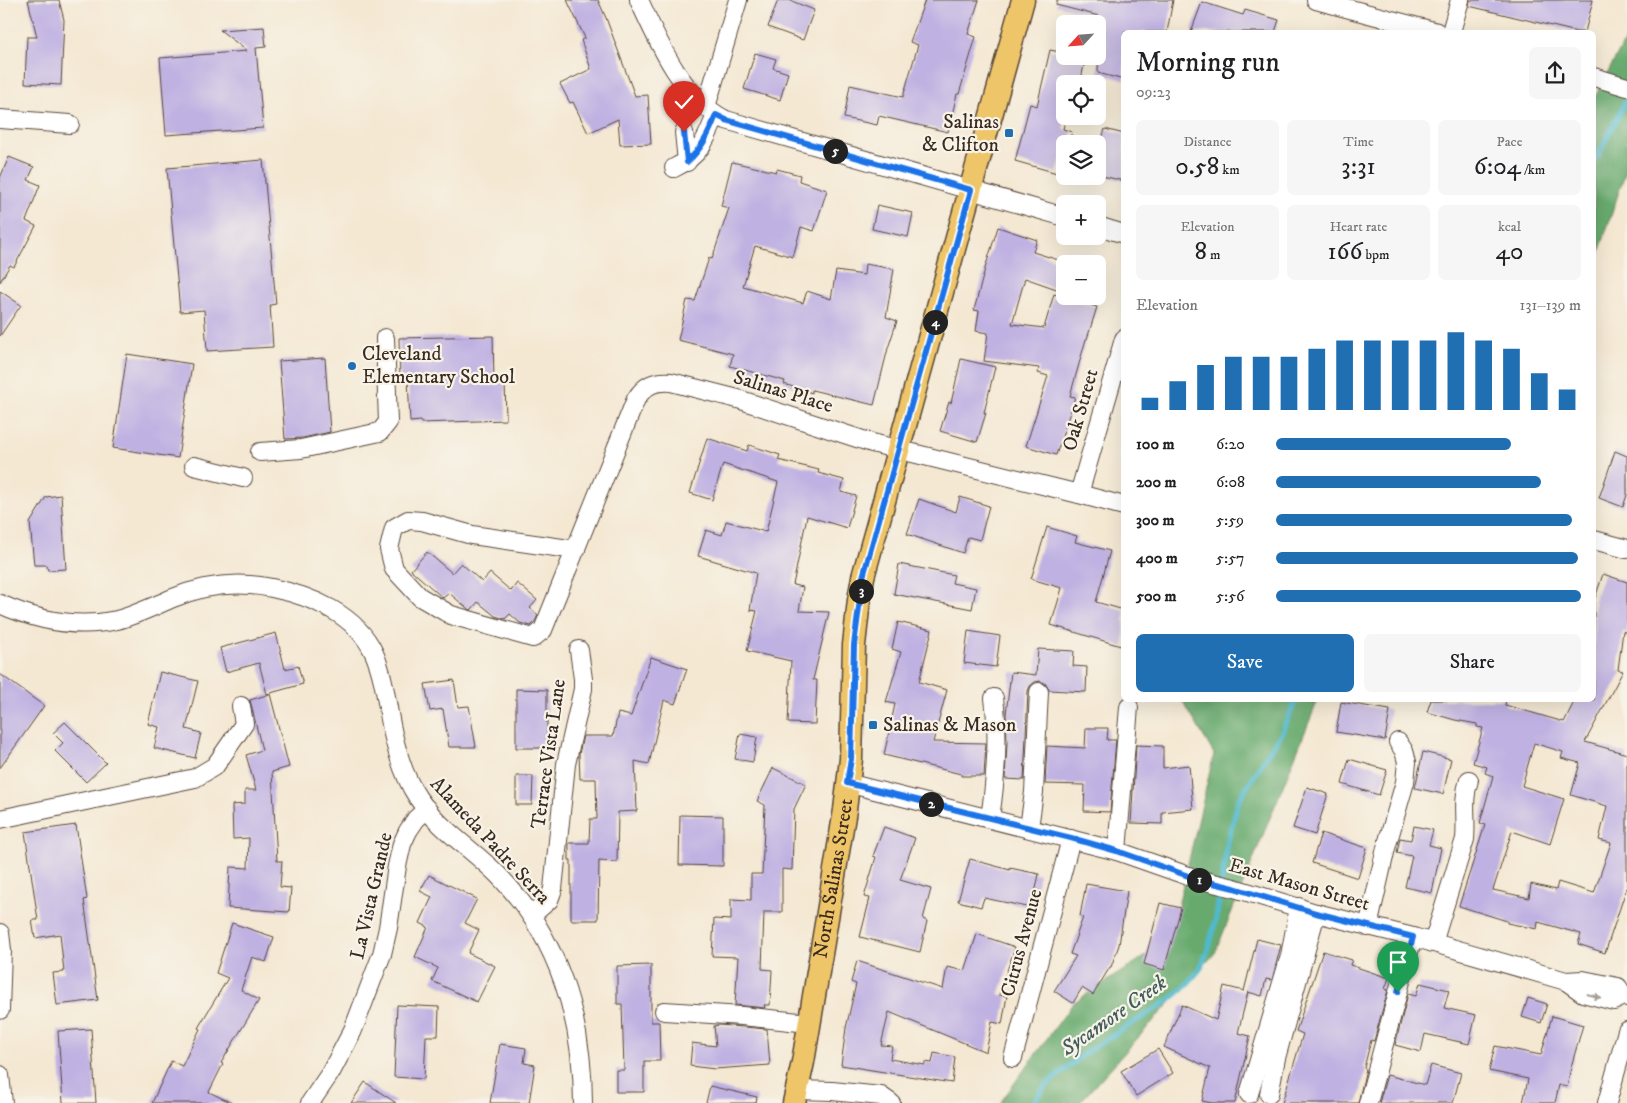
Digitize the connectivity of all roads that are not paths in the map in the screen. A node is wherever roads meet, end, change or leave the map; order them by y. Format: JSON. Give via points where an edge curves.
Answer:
{"nodes":[{"id":1,"x":639,"y":0,"type":"edge"},
{"id":2,"x":738,"y":0,"type":"edge"},
{"id":3,"x":1023,"y":0,"type":"edge"},
{"id":4,"x":1316,"y":0,"type":"edge"},
{"id":5,"x":1460,"y":0,"type":"edge"},
{"id":6,"x":1429,"y":30,"type":"edge"},
{"id":7,"x":1452,"y":30,"type":"edge"},
{"id":8,"x":1596,"y":78,"type":"edge"},
{"id":9,"x":1627,"y":87,"type":"edge"},
{"id":10,"x":711,"y":111,"type":"junction"},
{"id":11,"x":0,"y":118,"type":"edge"},
{"id":12,"x":70,"y":124,"type":"dead end"},
{"id":13,"x":684,"y":132,"type":"dead end"},
{"id":14,"x":971,"y":190,"type":"junction"},
{"id":15,"x":1056,"y":214,"type":"edge"},
{"id":16,"x":1106,"y":228,"type":"edge"},
{"id":17,"x":1121,"y":233,"type":"edge"},
{"id":18,"x":385,"y":338,"type":"dead end"},
{"id":19,"x":1121,"y":349,"type":"edge"},
{"id":20,"x":900,"y":450,"type":"junction"},
{"id":21,"x":260,"y":452,"type":"dead end"},
{"id":22,"x":194,"y":466,"type":"dead end"},
{"id":23,"x":243,"y":478,"type":"dead end"},
{"id":24,"x":1079,"y":494,"type":"junction"},
{"id":25,"x":1121,"y":505,"type":"edge"},
{"id":26,"x":1596,"y":541,"type":"edge"},
{"id":27,"x":1627,"y":549,"type":"edge"},
{"id":28,"x":576,"y":550,"type":"junction"},
{"id":29,"x":0,"y":604,"type":"edge"},
{"id":30,"x":578,"y":650,"type":"dead end"},
{"id":31,"x":1039,"y":692,"type":"dead end"},
{"id":32,"x":994,"y":698,"type":"dead end"},
{"id":33,"x":241,"y":706,"type":"dead end"},
{"id":34,"x":1129,"y":707,"type":"dead end"},
{"id":35,"x":1398,"y":742,"type":"dead end"},
{"id":36,"x":1469,"y":780,"type":"dead end"},
{"id":37,"x":847,"y":783,"type":"junction"},
{"id":38,"x":427,"y":809,"type":"junction"},
{"id":39,"x":990,"y":818,"type":"junction"},
{"id":40,"x":0,"y":819,"type":"edge"},
{"id":41,"x":1030,"y":828,"type":"junction"},
{"id":42,"x":1071,"y":838,"type":"junction"},
{"id":43,"x":1117,"y":851,"type":"junction"},
{"id":44,"x":1299,"y":907,"type":"junction"},
{"id":45,"x":1316,"y":913,"type":"junction"},
{"id":46,"x":532,"y":915,"type":"junction"},
{"id":47,"x":1368,"y":926,"type":"junction"},
{"id":48,"x":0,"y":933,"type":"edge"},
{"id":49,"x":1413,"y":937,"type":"junction"},
{"id":50,"x":1433,"y":943,"type":"junction"},
{"id":51,"x":1625,"y":996,"type":"edge"},
{"id":52,"x":0,"y":1010,"type":"edge"},
{"id":53,"x":664,"y":1012,"type":"dead end"},
{"id":54,"x":809,"y":1023,"type":"junction"},
{"id":55,"x":1627,"y":1031,"type":"edge"},
{"id":56,"x":1013,"y":1058,"type":"dead end"},
{"id":57,"x":0,"y":1075,"type":"edge"},
{"id":58,"x":1249,"y":1094,"type":"dead end"},
{"id":59,"x":1270,"y":1094,"type":"dead end"},
{"id":60,"x":795,"y":1097,"type":"edge"},
{"id":61,"x":3,"y":1103,"type":"edge"},
{"id":62,"x":310,"y":1103,"type":"edge"},
{"id":63,"x":583,"y":1103,"type":"edge"},
{"id":64,"x":891,"y":1103,"type":"edge"},
{"id":65,"x":1368,"y":1103,"type":"edge"},
{"id":66,"x":1607,"y":1103,"type":"edge"}],
"edges":[{"from":1,"to":10,"type":"street","via":[[676,71],[691,92]]},
{"from":2,"to":10,"type":"street"},
{"from":3,"to":14,"type":"main road","name":"North Salinas Street"},
{"from":4,"to":6,"type":"street"},
{"from":5,"to":7,"type":"street"},
{"from":8,"to":9,"type":"street"},
{"from":10,"to":13,"type":"street","via":[[708,135],[699,151],[680,165]]},
{"from":10,"to":14,"type":"street","via":[[726,120]]},
{"from":11,"to":12,"type":"street"},
{"from":14,"to":15,"type":"street"},
{"from":14,"to":20,"type":"main road","name":"North Salinas Street"},
{"from":16,"to":17,"type":"street"},
{"from":18,"to":21,"type":"street","via":[[388,422],[380,432],[301,449]]},
{"from":19,"to":24,"type":"street","name":"Oak Street"},
{"from":20,"to":24,"type":"street","name":"Salinas Place"},
{"from":20,"to":28,"type":"street","name":"Salinas Place","via":[[738,399],[671,382],[650,384],[636,399]]},
{"from":20,"to":37,"type":"main road","name":"North Salinas Street","via":[[859,600]]},
{"from":22,"to":23,"type":"street"},
{"from":24,"to":25,"type":"street","name":"Salinas Place"},
{"from":26,"to":27,"type":"street"},
{"from":28,"to":28,"type":"street","name":"Salinas Place","via":[[543,630],[533,638],[450,615],[420,597],[394,569],[389,549],[394,528],[408,520],[472,535]]},
{"from":29,"to":38,"type":"street","name":"Alameda Padre Serra","via":[[59,624],[85,624],[127,617],[190,592],[232,584],[273,588],[316,601],[355,626],[369,644],[378,664],[399,757]]},
{"from":30,"to":46,"type":"street","name":"Terrace Vista Lane","via":[[582,689],[566,764],[552,889],[549,900]]},
{"from":31,"to":41,"type":"street"},
{"from":32,"to":39,"type":"street","via":[[997,721]]},
{"from":33,"to":40,"type":"street","via":[[244,724],[215,766],[194,778]]},
{"from":34,"to":43,"type":"street"},
{"from":35,"to":47,"type":"street","via":[[1407,762],[1405,782]]},
{"from":36,"to":50,"type":"street","via":[[1465,798],[1465,839]]},
{"from":37,"to":39,"type":"street","name":"East Mason Street"},
{"from":37,"to":54,"type":"main road","name":"North Salinas Street"},
{"from":38,"to":46,"type":"street","name":"Alameda Padre Serra","via":[[497,874]]},
{"from":38,"to":62,"type":"street","name":"La Vista Grande","via":[[416,819],[402,844],[382,954],[356,1022],[331,1072]]},
{"from":39,"to":41,"type":"street","name":"East Mason Street"},
{"from":41,"to":42,"type":"street","name":"East Mason Street"},
{"from":42,"to":43,"type":"street","name":"East Mason Street"},
{"from":42,"to":56,"type":"street","name":"Citrus Avenue"},
{"from":43,"to":44,"type":"street","name":"East Mason Street","via":[[1197,879]]},
{"from":44,"to":45,"type":"street","name":"East Mason Street"},
{"from":44,"to":58,"type":"street","via":[[1290,956]]},
{"from":45,"to":47,"type":"street","name":"East Mason Street"},
{"from":45,"to":59,"type":"street","via":[[1276,1058]]},
{"from":46,"to":63,"type":"street","name":"Alameda Padre Serra","via":[[553,954],[570,1001],[580,1055]]},
{"from":47,"to":49,"type":"street","name":"East Mason Street"},
{"from":48,"to":52,"type":"street"},
{"from":49,"to":50,"type":"street","name":"East Mason Street"},
{"from":49,"to":65,"type":"street"},
{"from":50,"to":51,"type":"street","name":"East Mason Street","via":[[1566,981],[1583,980],[1618,987]]},
{"from":53,"to":54,"type":"street"},
{"from":54,"to":60,"type":"main road","name":"North Salinas Street"},
{"from":55,"to":66,"type":"street"},
{"from":57,"to":61,"type":"street"},
{"from":60,"to":64,"type":"street","via":[[832,1090],[881,1096]]}]}
